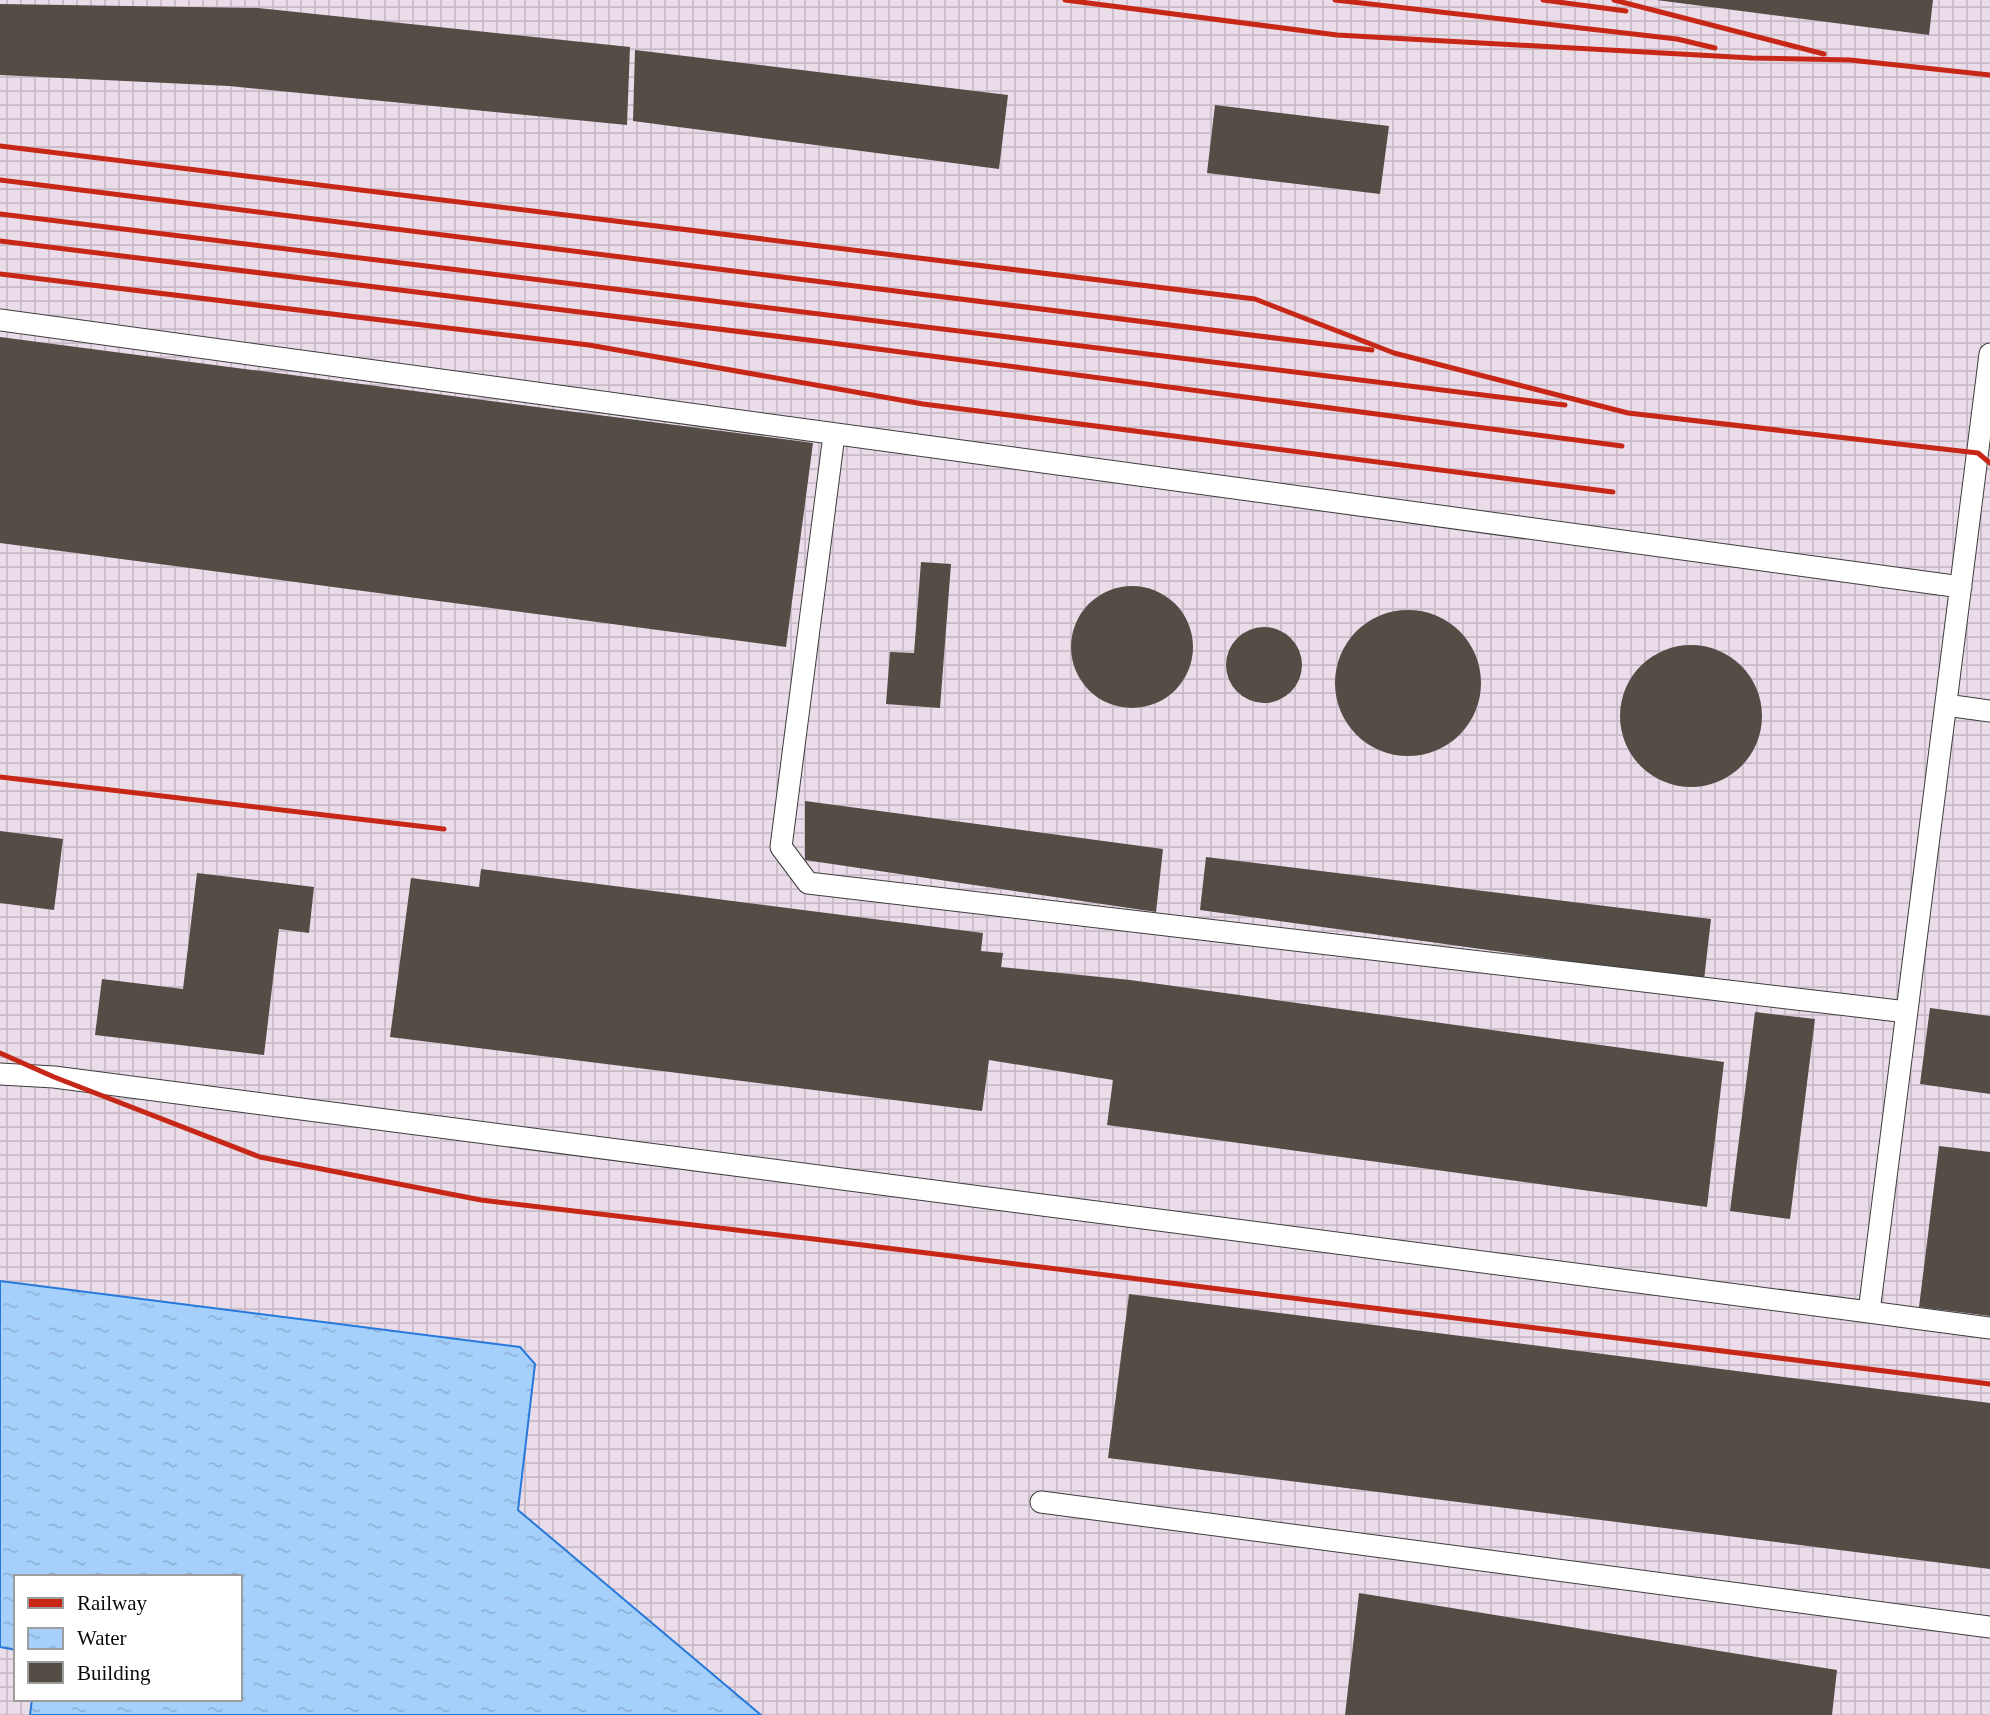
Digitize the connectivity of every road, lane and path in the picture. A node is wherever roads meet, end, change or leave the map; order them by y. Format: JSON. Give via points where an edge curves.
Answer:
{"nodes":[{"id":1,"x":0,"y":320,"type":"edge"},
{"id":2,"x":1990,"y":354,"type":"edge"},
{"id":3,"x":834,"y":435,"type":"junction"},
{"id":4,"x":1961,"y":587,"type":"junction"},
{"id":5,"x":1946,"y":705,"type":"junction"},
{"id":6,"x":1990,"y":711,"type":"edge"},
{"id":7,"x":1907,"y":1012,"type":"junction"},
{"id":8,"x":0,"y":1074,"type":"edge"},
{"id":9,"x":1869,"y":1312,"type":"junction"},
{"id":10,"x":1990,"y":1328,"type":"edge"},
{"id":11,"x":1041,"y":1502,"type":"dead end"},
{"id":12,"x":1990,"y":1628,"type":"edge"}],
"edges":[{"from":1,"to":3,"type":"lane"},
{"from":2,"to":4,"type":"lane"},
{"from":3,"to":4,"type":"lane"},
{"from":3,"to":7,"type":"lane","via":[[782,847],[808,883]]},
{"from":4,"to":5,"type":"lane"},
{"from":5,"to":6,"type":"lane"},
{"from":5,"to":7,"type":"lane"},
{"from":7,"to":9,"type":"lane"},
{"from":8,"to":9,"type":"lane"},
{"from":9,"to":10,"type":"lane"},
{"from":11,"to":12,"type":"lane"}]}
